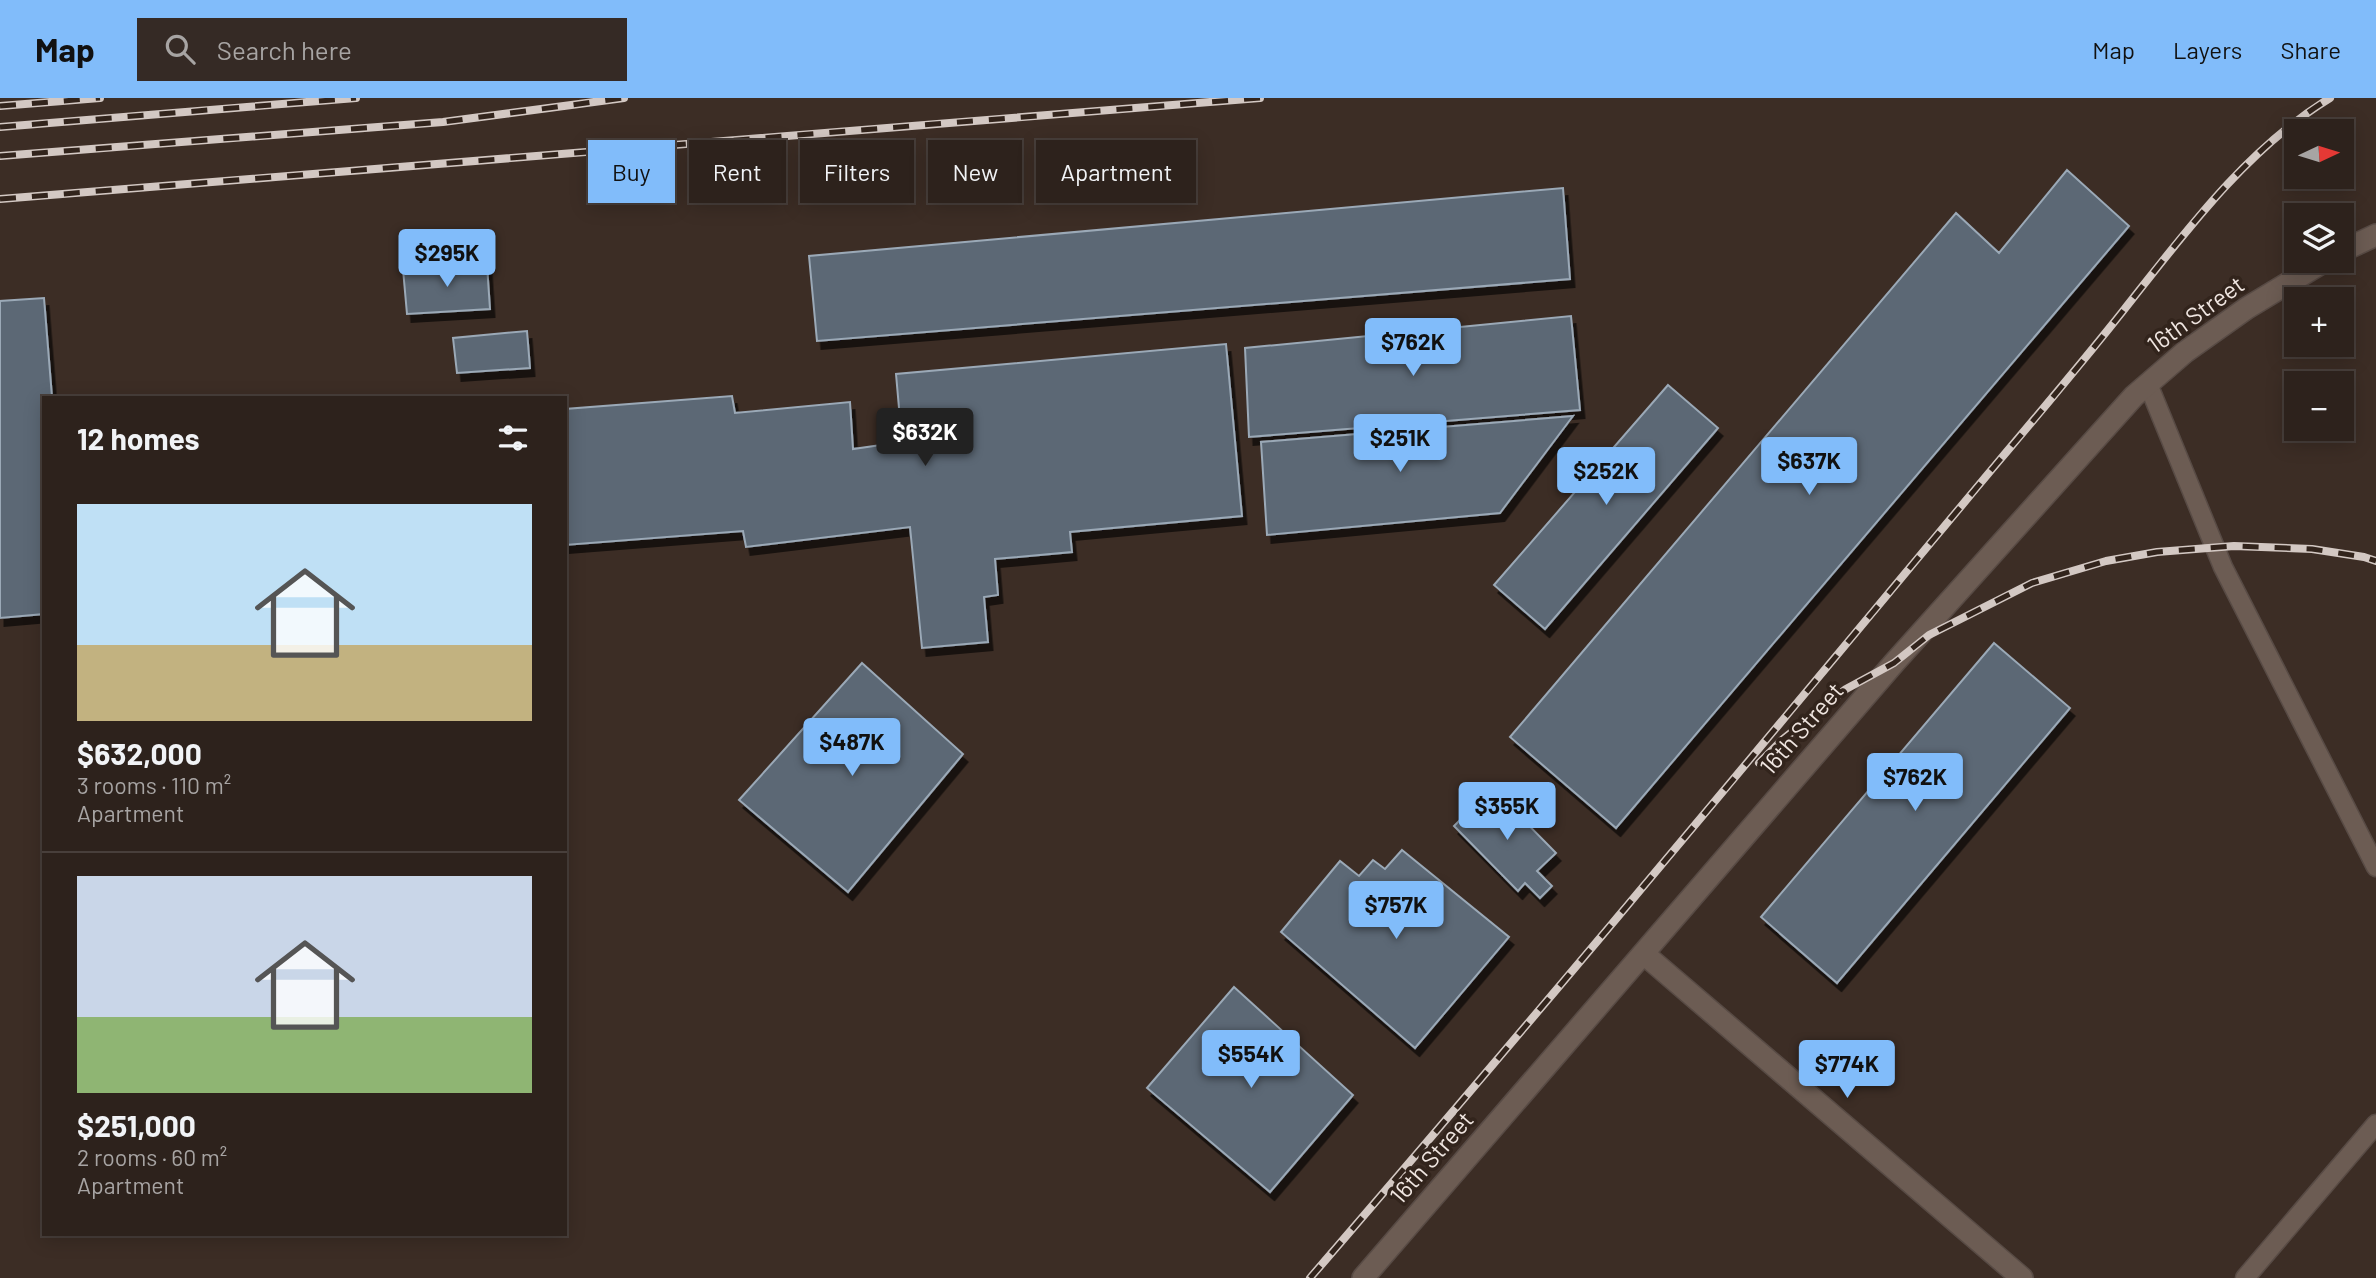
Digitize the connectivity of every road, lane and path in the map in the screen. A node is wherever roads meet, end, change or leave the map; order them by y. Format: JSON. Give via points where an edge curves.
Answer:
{"nodes":[{"id":1,"x":2376,"y":235,"type":"edge"},
{"id":2,"x":2354,"y":245,"type":"edge"},
{"id":3,"x":2305,"y":273,"type":"edge"},
{"id":4,"x":2148,"y":384,"type":"junction"},
{"id":5,"x":2376,"y":867,"type":"edge"},
{"id":6,"x":1644,"y":954,"type":"junction"},
{"id":7,"x":2376,"y":1124,"type":"edge"},
{"id":8,"x":1363,"y":1278,"type":"edge"},
{"id":9,"x":2022,"y":1278,"type":"edge"},
{"id":10,"x":2245,"y":1278,"type":"edge"}],
"edges":[{"from":1,"to":2,"type":"street"},
{"from":3,"to":4,"type":"street","name":"16th Street","via":[[2247,308]]},
{"from":4,"to":5,"type":"lane","via":[[2223,567]]},
{"from":4,"to":6,"type":"street","name":"16th Street","via":[[1894,663]]},
{"from":6,"to":8,"type":"street","name":"16th Street"},
{"from":6,"to":9,"type":"street"},
{"from":7,"to":10,"type":"lane"}]}
